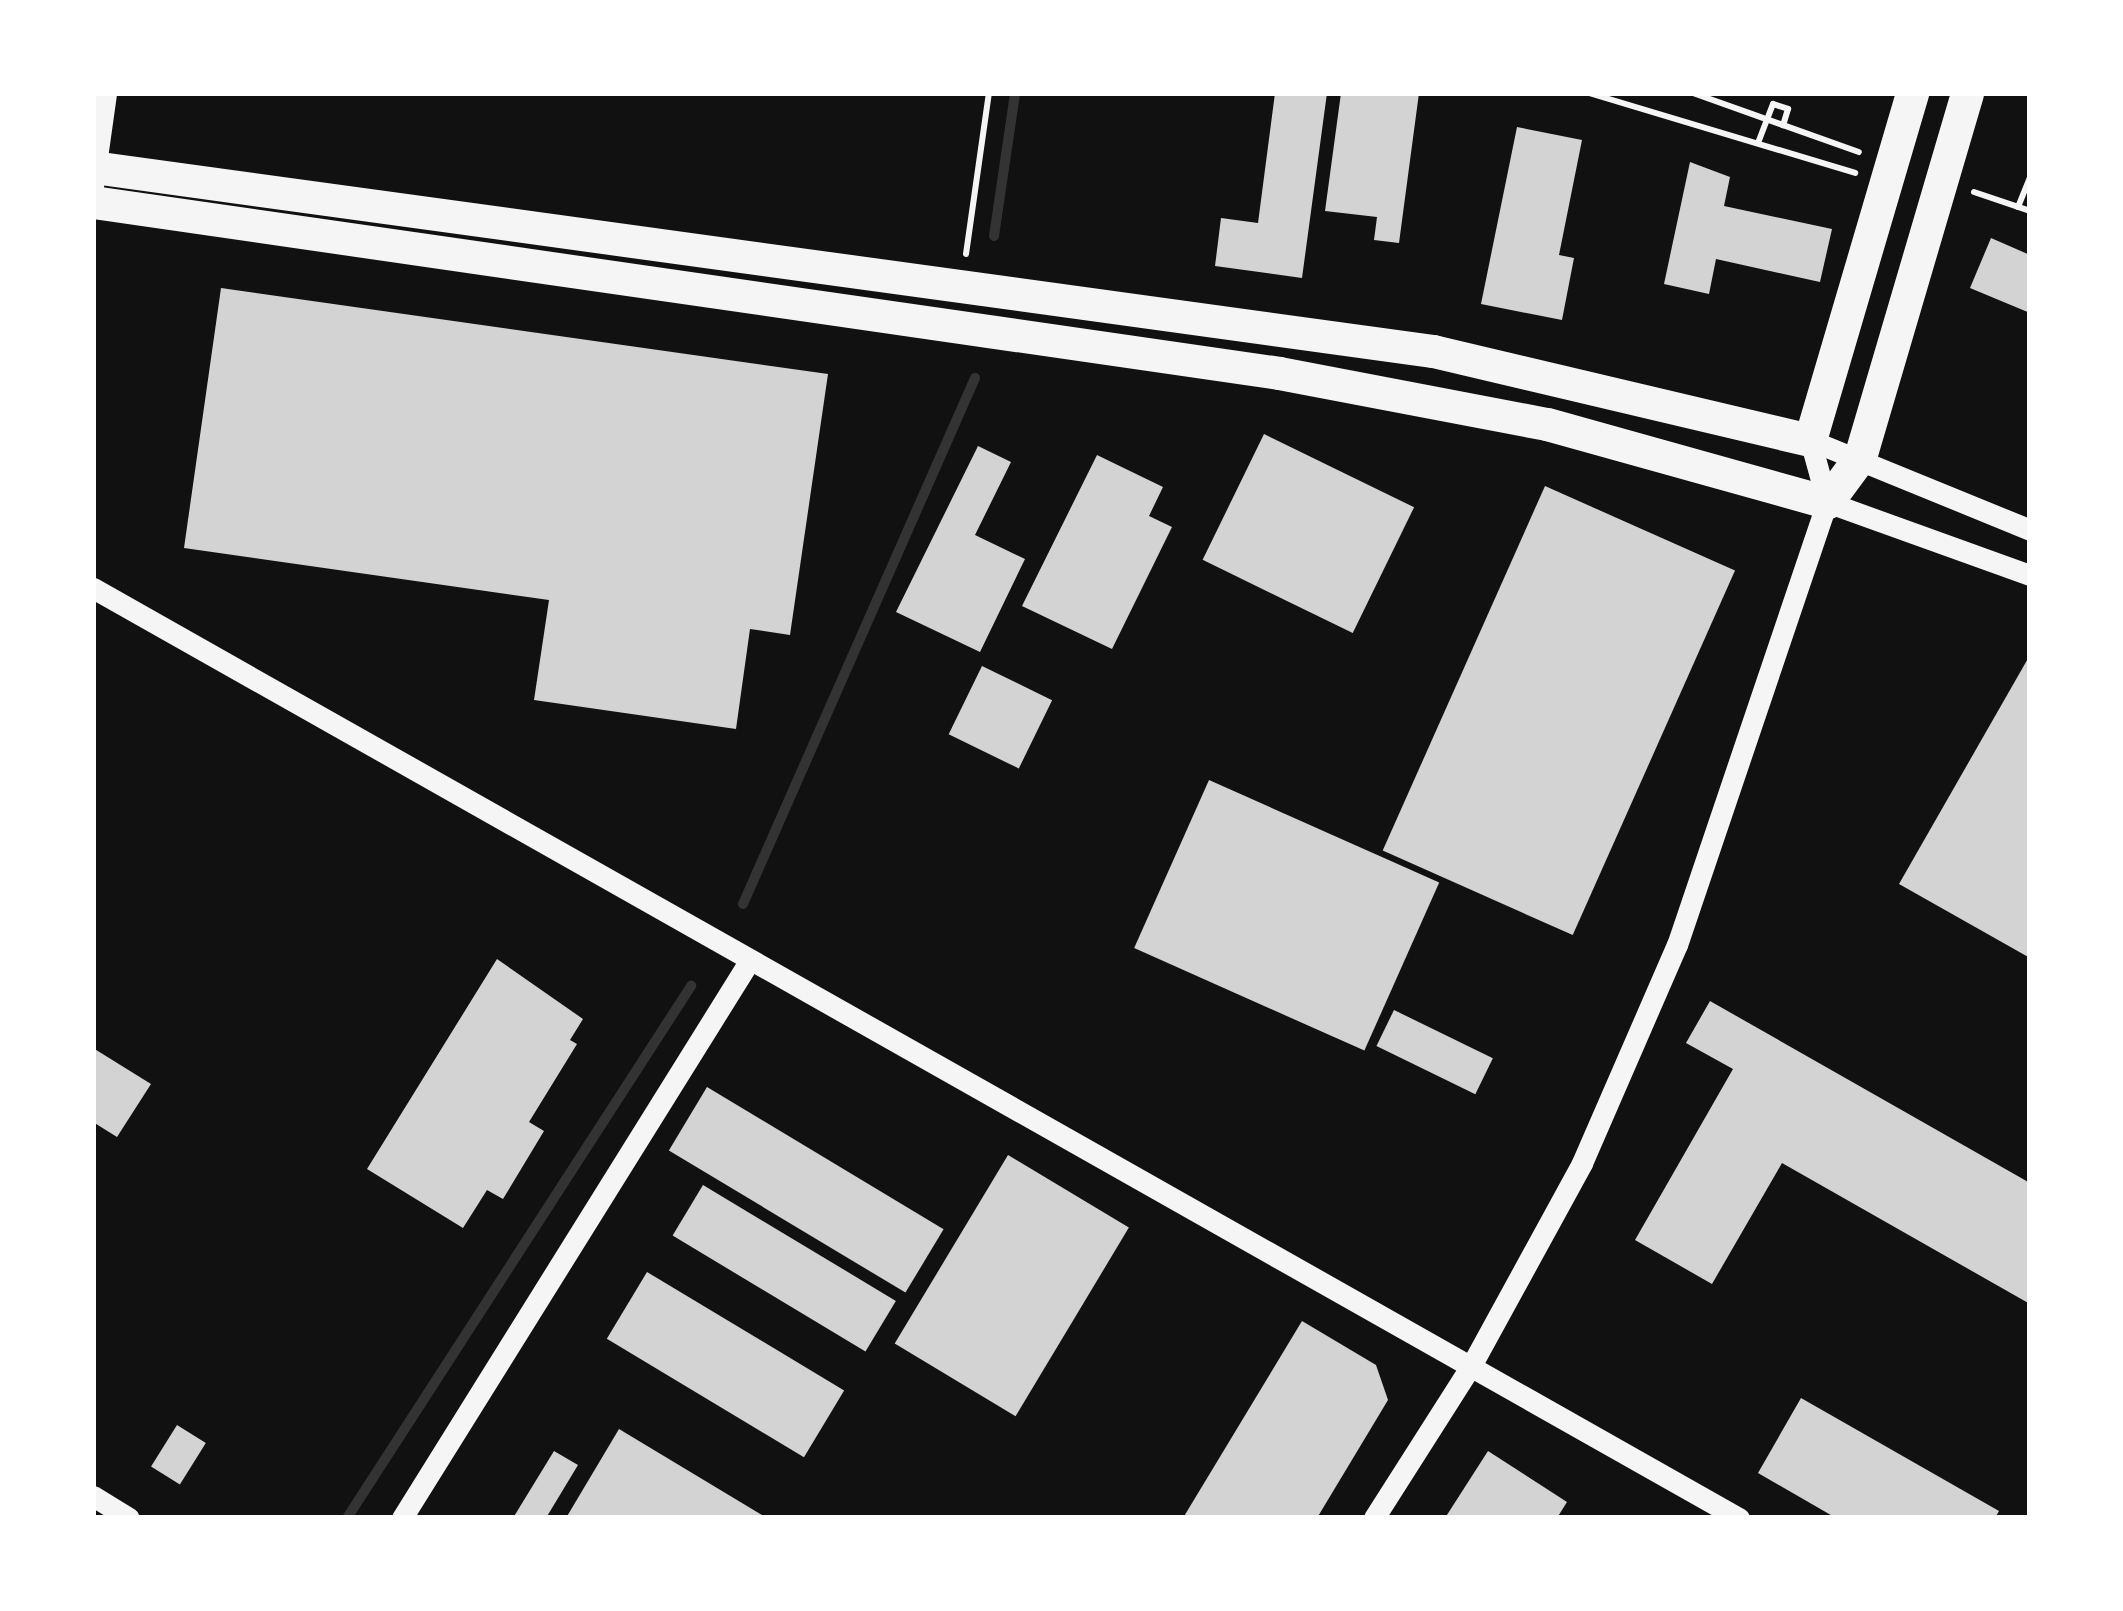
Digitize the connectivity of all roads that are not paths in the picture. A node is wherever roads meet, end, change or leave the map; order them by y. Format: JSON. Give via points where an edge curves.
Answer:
{"nodes":[{"id":1,"x":106,"y":93,"type":"edge"},
{"id":2,"x":1912,"y":93,"type":"edge"},
{"id":3,"x":1967,"y":93,"type":"edge"},
{"id":4,"x":94,"y":174,"type":"edge"},
{"id":5,"x":93,"y":202,"type":"edge"},
{"id":6,"x":1810,"y":440,"type":"junction"},
{"id":7,"x":1860,"y":457,"type":"junction"},
{"id":8,"x":1827,"y":502,"type":"junction"},
{"id":9,"x":2030,"y":530,"type":"edge"},
{"id":10,"x":2030,"y":575,"type":"edge"},
{"id":11,"x":93,"y":588,"type":"edge"},
{"id":12,"x":749,"y":960,"type":"junction"},
{"id":13,"x":1472,"y":1366,"type":"junction"},
{"id":14,"x":93,"y":1496,"type":"edge"},
{"id":15,"x":129,"y":1518,"type":"edge"},
{"id":16,"x":401,"y":1518,"type":"edge"},
{"id":17,"x":1373,"y":1518,"type":"edge"},
{"id":18,"x":1739,"y":1518,"type":"edge"}],
"edges":[{"from":1,"to":4,"type":"street"},
{"from":2,"to":6,"type":"highway"},
{"from":3,"to":7,"type":"highway"},
{"from":4,"to":6,"type":"highway","via":[[1432,351]]},
{"from":5,"to":8,"type":"highway","via":[[1279,374],[1546,424]]},
{"from":6,"to":7,"type":"street"},
{"from":6,"to":8,"type":"street"},
{"from":7,"to":8,"type":"highway"},
{"from":7,"to":9,"type":"street"},
{"from":8,"to":10,"type":"street"},
{"from":8,"to":13,"type":"street","via":[[1678,945],[1582,1163]]},
{"from":11,"to":12,"type":"street"},
{"from":12,"to":13,"type":"street"},
{"from":12,"to":16,"type":"street"},
{"from":13,"to":17,"type":"street"},
{"from":13,"to":18,"type":"street"},
{"from":14,"to":15,"type":"street"}]}
